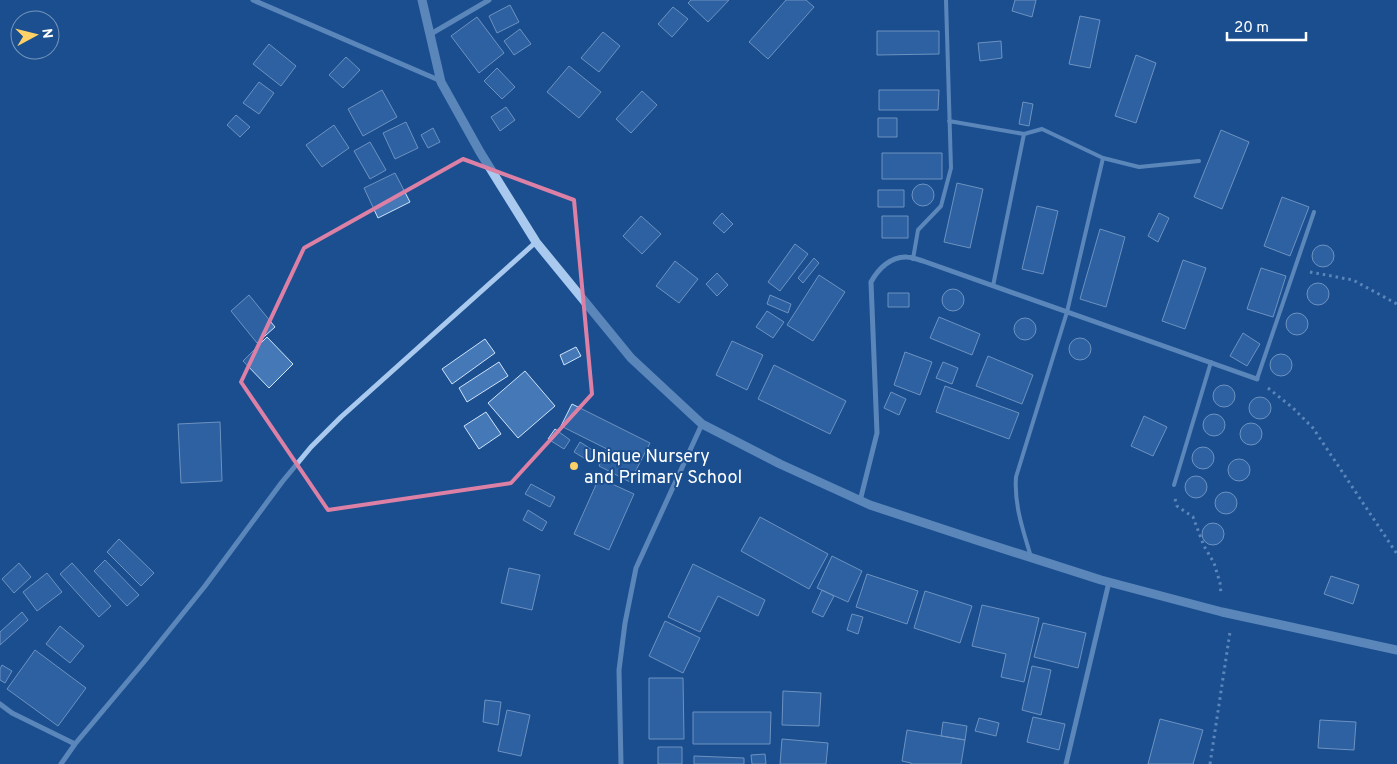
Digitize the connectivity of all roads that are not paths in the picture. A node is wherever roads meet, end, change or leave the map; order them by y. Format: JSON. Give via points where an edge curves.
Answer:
{"nodes":[{"id":1,"x":253,"y":0,"type":"edge"},
{"id":2,"x":422,"y":0,"type":"edge"},
{"id":3,"x":489,"y":0,"type":"edge"},
{"id":4,"x":946,"y":0,"type":"edge"},
{"id":5,"x":429,"y":35,"type":"junction"},
{"id":6,"x":441,"y":82,"type":"junction"},
{"id":7,"x":950,"y":122,"type":"junction"},
{"id":8,"x":1024,"y":134,"type":"junction"},
{"id":9,"x":1103,"y":158,"type":"junction"},
{"id":10,"x":1199,"y":161,"type":"dead end"},
{"id":11,"x":1314,"y":212,"type":"dead end"},
{"id":12,"x":536,"y":242,"type":"junction"},
{"id":13,"x":913,"y":258,"type":"junction"},
{"id":14,"x":993,"y":286,"type":"junction"},
{"id":15,"x":1067,"y":312,"type":"junction"},
{"id":16,"x":1211,"y":362,"type":"junction"},
{"id":17,"x":1257,"y":379,"type":"joint"},
{"id":18,"x":702,"y":424,"type":"junction"},
{"id":19,"x":1174,"y":485,"type":"road end"},
{"id":20,"x":860,"y":501,"type":"junction"},
{"id":21,"x":1031,"y":557,"type":"junction"},
{"id":22,"x":1109,"y":582,"type":"junction"},
{"id":23,"x":1397,"y":650,"type":"edge"},
{"id":24,"x":0,"y":704,"type":"edge"},
{"id":25,"x":75,"y":744,"type":"junction"},
{"id":26,"x":61,"y":764,"type":"edge"},
{"id":27,"x":621,"y":764,"type":"edge"},
{"id":28,"x":1066,"y":764,"type":"edge"}],
"edges":[{"from":1,"to":6,"type":"street"},
{"from":2,"to":5,"type":"street"},
{"from":3,"to":5,"type":"street"},
{"from":4,"to":7,"type":"lane"},
{"from":5,"to":6,"type":"street"},
{"from":6,"to":12,"type":"street"},
{"from":7,"to":8,"type":"lane"},
{"from":7,"to":13,"type":"lane","via":[[951,168],[941,206],[918,230]]},
{"from":8,"to":9,"type":"lane","via":[[1042,129]]},
{"from":8,"to":14,"type":"lane"},
{"from":9,"to":10,"type":"lane","via":[[1140,167]]},
{"from":9,"to":15,"type":"lane"},
{"from":11,"to":17,"type":"lane"},
{"from":12,"to":18,"type":"street","via":[[631,358]]},
{"from":12,"to":25,"type":"street","via":[[311,447],[144,663]]},
{"from":13,"to":14,"type":"street"},
{"from":13,"to":20,"type":"street","via":[[892,260],[878,269],[871,282],[878,433]]},
{"from":14,"to":15,"type":"street"},
{"from":15,"to":16,"type":"street"},
{"from":15,"to":21,"type":"lane","via":[[1016,477],[1018,511]]},
{"from":16,"to":17,"type":"street"},
{"from":16,"to":19,"type":"lane"},
{"from":18,"to":20,"type":"street"},
{"from":18,"to":27,"type":"street","via":[[636,568],[619,670]]},
{"from":20,"to":21,"type":"street"},
{"from":21,"to":22,"type":"street"},
{"from":22,"to":23,"type":"street","via":[[1222,612]]},
{"from":22,"to":28,"type":"street"},
{"from":24,"to":25,"type":"street"},
{"from":25,"to":26,"type":"street"}]}
